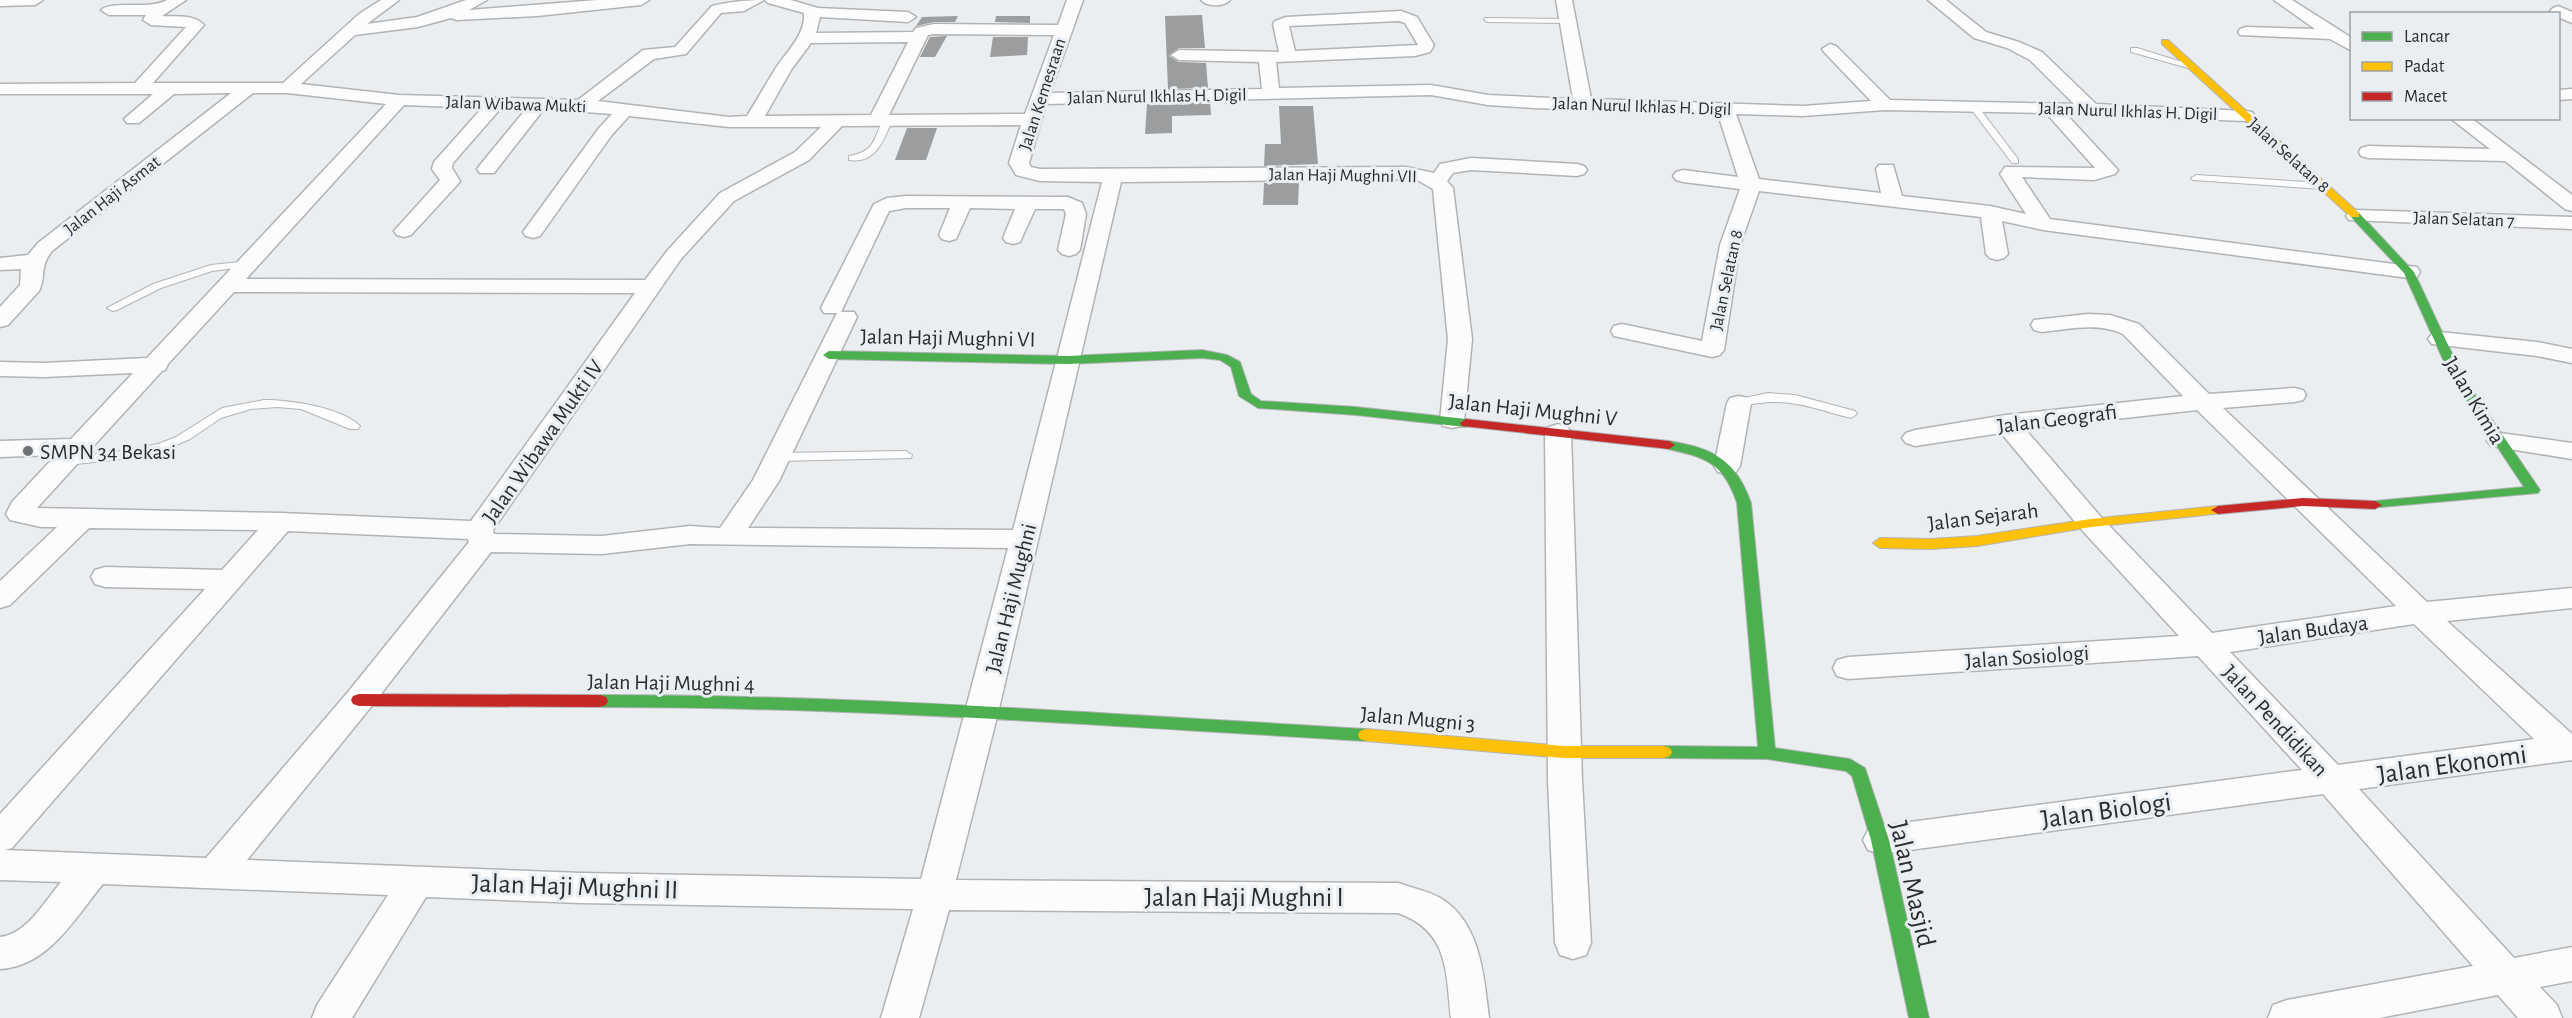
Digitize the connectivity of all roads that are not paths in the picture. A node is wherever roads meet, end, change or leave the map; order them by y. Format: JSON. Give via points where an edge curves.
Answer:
{"nodes":[{"id":1,"x":35,"y":0,"type":"edge"},
{"id":2,"x":178,"y":0,"type":"edge"},
{"id":3,"x":391,"y":0,"type":"edge"},
{"id":4,"x":478,"y":0,"type":"edge"},
{"id":5,"x":641,"y":0,"type":"edge"},
{"id":6,"x":756,"y":0,"type":"edge"},
{"id":7,"x":773,"y":0,"type":"edge"},
{"id":8,"x":1075,"y":0,"type":"edge"},
{"id":9,"x":1209,"y":0,"type":"edge"},
{"id":10,"x":1222,"y":0,"type":"edge"},
{"id":11,"x":1564,"y":0,"type":"edge"},
{"id":12,"x":1936,"y":0,"type":"edge"},
{"id":13,"x":2282,"y":0,"type":"edge"},
{"id":14,"x":0,"y":1,"type":"edge"},
{"id":15,"x":109,"y":10,"type":"dead end"},
{"id":16,"x":161,"y":10,"type":"junction"},
{"id":17,"x":813,"y":12,"type":"junction"},
{"id":18,"x":444,"y":15,"type":"junction"},
{"id":19,"x":908,"y":17,"type":"dead end"},
{"id":20,"x":1488,"y":20,"type":"dead end"},
{"id":21,"x":1568,"y":21,"type":"junction"},
{"id":22,"x":2350,"y":28,"type":"edge"},
{"id":23,"x":1063,"y":30,"type":"junction"},
{"id":24,"x":350,"y":31,"type":"junction"},
{"id":25,"x":2328,"y":31,"type":"junction"},
{"id":26,"x":2246,"y":32,"type":"dead end"},
{"id":27,"x":921,"y":34,"type":"junction"},
{"id":28,"x":806,"y":38,"type":"junction"},
{"id":29,"x":2165,"y":42,"type":"dead end"},
{"id":30,"x":2350,"y":45,"type":"edge"},
{"id":31,"x":1830,"y":49,"type":"dead end"},
{"id":32,"x":2134,"y":50,"type":"dead end"},
{"id":33,"x":1179,"y":55,"type":"dead end"},
{"id":34,"x":1288,"y":56,"type":"junction"},
{"id":35,"x":1267,"y":57,"type":"junction"},
{"id":36,"x":2191,"y":66,"type":"junction"},
{"id":37,"x":249,"y":88,"type":"junction"},
{"id":38,"x":287,"y":88,"type":"junction"},
{"id":39,"x":0,"y":89,"type":"edge"},
{"id":40,"x":138,"y":90,"type":"junction"},
{"id":41,"x":168,"y":90,"type":"junction"},
{"id":42,"x":1271,"y":94,"type":"junction"},
{"id":43,"x":1039,"y":99,"type":"junction"},
{"id":44,"x":399,"y":100,"type":"junction"},
{"id":45,"x":497,"y":102,"type":"junction"},
{"id":46,"x":540,"y":103,"type":"junction"},
{"id":47,"x":582,"y":105,"type":"junction"},
{"id":48,"x":1583,"y":105,"type":"junction"},
{"id":49,"x":1885,"y":105,"type":"junction"},
{"id":50,"x":1974,"y":106,"type":"junction"},
{"id":51,"x":2051,"y":108,"type":"junction"},
{"id":52,"x":1725,"y":109,"type":"junction"},
{"id":53,"x":626,"y":110,"type":"junction"},
{"id":54,"x":2091,"y":110,"type":"junction"},
{"id":55,"x":2246,"y":116,"type":"junction"},
{"id":56,"x":133,"y":119,"type":"dead end"},
{"id":57,"x":883,"y":119,"type":"junction"},
{"id":58,"x":1032,"y":119,"type":"junction"},
{"id":59,"x":2462,"y":120,"type":"edge"},
{"id":60,"x":837,"y":121,"type":"junction"},
{"id":61,"x":753,"y":122,"type":"junction"},
{"id":62,"x":2368,"y":152,"type":"dead end"},
{"id":63,"x":2510,"y":155,"type":"junction"},
{"id":64,"x":852,"y":159,"type":"dead end"},
{"id":65,"x":2015,"y":160,"type":"dead end"},
{"id":66,"x":487,"y":169,"type":"dead end"},
{"id":67,"x":1886,"y":169,"type":"dead end"},
{"id":68,"x":1577,"y":170,"type":"dead end"},
{"id":69,"x":1683,"y":176,"type":"dead end"},
{"id":70,"x":2196,"y":178,"type":"dead end"},
{"id":71,"x":1112,"y":180,"type":"junction"},
{"id":72,"x":1437,"y":182,"type":"junction"},
{"id":73,"x":1751,"y":185,"type":"junction"},
{"id":74,"x":2323,"y":186,"type":"junction"},
{"id":75,"x":1893,"y":201,"type":"junction"},
{"id":76,"x":963,"y":202,"type":"junction"},
{"id":77,"x":1027,"y":203,"type":"junction"},
{"id":78,"x":1068,"y":203,"type":"junction"},
{"id":79,"x":2572,"y":205,"type":"edge"},
{"id":80,"x":1990,"y":212,"type":"junction"},
{"id":81,"x":2356,"y":216,"type":"junction"},
{"id":82,"x":2572,"y":223,"type":"edge"},
{"id":83,"x":2043,"y":224,"type":"junction"},
{"id":84,"x":404,"y":231,"type":"dead end"},
{"id":85,"x":533,"y":232,"type":"dead end"},
{"id":86,"x":949,"y":236,"type":"dead end"},
{"id":87,"x":1013,"y":238,"type":"dead end"},
{"id":88,"x":1069,"y":249,"type":"dead end"},
{"id":89,"x":1997,"y":254,"type":"dead end"},
{"id":90,"x":34,"y":261,"type":"junction"},
{"id":91,"x":0,"y":264,"type":"edge"},
{"id":92,"x":249,"y":264,"type":"junction"},
{"id":93,"x":2409,"y":273,"type":"junction"},
{"id":94,"x":231,"y":285,"type":"junction"},
{"id":95,"x":650,"y":287,"type":"junction"},
{"id":96,"x":113,"y":308,"type":"dead end"},
{"id":97,"x":0,"y":320,"type":"edge"},
{"id":98,"x":2042,"y":325,"type":"dead end"},
{"id":99,"x":1622,"y":331,"type":"dead end"},
{"id":100,"x":2440,"y":339,"type":"junction"},
{"id":101,"x":829,"y":356,"type":"junction"},
{"id":102,"x":2572,"y":356,"type":"edge"},
{"id":103,"x":1068,"y":360,"type":"junction"},
{"id":104,"x":157,"y":364,"type":"junction"},
{"id":105,"x":0,"y":369,"type":"edge"},
{"id":106,"x":2294,"y":395,"type":"dead end"},
{"id":107,"x":2200,"y":401,"type":"junction"},
{"id":108,"x":1738,"y":403,"type":"joint"},
{"id":109,"x":1851,"y":414,"type":"dead end"},
{"id":110,"x":1452,"y":421,"type":"junction"},
{"id":111,"x":2006,"y":423,"type":"junction"},
{"id":112,"x":354,"y":426,"type":"dead end"},
{"id":113,"x":1558,"y":432,"type":"junction"},
{"id":114,"x":1915,"y":438,"type":"dead end"},
{"id":115,"x":2500,"y":441,"type":"junction"},
{"id":116,"x":0,"y":449,"type":"edge"},
{"id":117,"x":2572,"y":451,"type":"edge"},
{"id":118,"x":74,"y":454,"type":"junction"},
{"id":119,"x":906,"y":455,"type":"dead end"},
{"id":120,"x":777,"y":457,"type":"junction"},
{"id":121,"x":1727,"y":466,"type":"junction"},
{"id":122,"x":2533,"y":490,"type":"joint"},
{"id":123,"x":2303,"y":502,"type":"junction"},
{"id":124,"x":82,"y":519,"type":"junction"},
{"id":125,"x":281,"y":522,"type":"junction"},
{"id":126,"x":2091,"y":523,"type":"junction"},
{"id":127,"x":481,"y":536,"type":"junction"},
{"id":128,"x":728,"y":537,"type":"junction"},
{"id":129,"x":1024,"y":539,"type":"junction"},
{"id":130,"x":1880,"y":543,"type":"dead end"},
{"id":131,"x":105,"y":577,"type":"dead end"},
{"id":132,"x":229,"y":580,"type":"junction"},
{"id":133,"x":0,"y":598,"type":"edge"},
{"id":134,"x":2572,"y":598,"type":"edge"},
{"id":135,"x":2420,"y":613,"type":"junction"},
{"id":136,"x":2206,"y":645,"type":"junction"},
{"id":137,"x":1848,"y":668,"type":"dead end"},
{"id":138,"x":359,"y":700,"type":"junction"},
{"id":139,"x":982,"y":714,"type":"junction"},
{"id":140,"x":2568,"y":747,"type":"edge"},
{"id":141,"x":1564,"y":752,"type":"junction"},
{"id":142,"x":1767,"y":753,"type":"junction"},
{"id":143,"x":1850,"y":765,"type":"joint"},
{"id":144,"x":2332,"y":781,"type":"junction"},
{"id":145,"x":0,"y":838,"type":"edge"},
{"id":146,"x":1880,"y":840,"type":"junction"},
{"id":147,"x":0,"y":865,"type":"edge"},
{"id":148,"x":94,"y":869,"type":"junction"},
{"id":149,"x":214,"y":874,"type":"junction"},
{"id":150,"x":417,"y":881,"type":"junction"},
{"id":151,"x":935,"y":894,"type":"junction"},
{"id":152,"x":1573,"y":944,"type":"dead end"},
{"id":153,"x":0,"y":953,"type":"edge"},
{"id":154,"x":2572,"y":964,"type":"edge"},
{"id":155,"x":2508,"y":978,"type":"junction"},
{"id":156,"x":330,"y":1018,"type":"edge"},
{"id":157,"x":900,"y":1018,"type":"edge"},
{"id":158,"x":1470,"y":1018,"type":"edge"},
{"id":159,"x":1919,"y":1018,"type":"edge"},
{"id":160,"x":2287,"y":1018,"type":"edge"},
{"id":161,"x":2543,"y":1018,"type":"edge"}],
"edges":[{"from":1,"to":14,"type":"street"},
{"from":2,"to":16,"type":"street"},
{"from":3,"to":24,"type":"street"},
{"from":4,"to":18,"type":"street"},
{"from":5,"to":18,"type":"street","via":[[537,11]]},
{"from":6,"to":47,"type":"street","via":[[740,8],[717,9],[680,51],[649,54]]},
{"from":7,"to":17,"type":"street"},
{"from":8,"to":23,"type":"street","name":"Jalan Kemesraan"},
{"from":9,"to":10,"type":"street"},
{"from":11,"to":21,"type":"street"},
{"from":12,"to":54,"type":"street","via":[[1980,35],[2036,56]]},
{"from":13,"to":25,"type":"street"},
{"from":15,"to":16,"type":"street"},
{"from":16,"to":40,"type":"street","via":[[151,20],[196,25]]},
{"from":17,"to":19,"type":"street"},
{"from":17,"to":28,"type":"street"},
{"from":18,"to":24,"type":"street"},
{"from":20,"to":21,"type":"lane"},
{"from":21,"to":48,"type":"street"},
{"from":22,"to":25,"type":"street"},
{"from":23,"to":27,"type":"street","via":[[934,29]]},
{"from":23,"to":43,"type":"street","name":"Jalan Kemesraan"},
{"from":24,"to":38,"type":"street"},
{"from":25,"to":26,"type":"street"},
{"from":25,"to":30,"type":"street"},
{"from":27,"to":28,"type":"street"},
{"from":27,"to":57,"type":"street"},
{"from":28,"to":61,"type":"street"},
{"from":29,"to":36,"type":"street","name":"Jalan Selatan 8"},
{"from":31,"to":49,"type":"street"},
{"from":32,"to":36,"type":"lane"},
{"from":33,"to":35,"type":"street"},
{"from":34,"to":34,"type":"street","via":[[1415,51],[1426,45],[1411,20],[1401,16],[1292,20],[1281,24]]},
{"from":34,"to":35,"type":"street"},
{"from":35,"to":42,"type":"street"},
{"from":36,"to":55,"type":"street","name":"Jalan Selatan 8"},
{"from":37,"to":38,"type":"street","name":"Jalan Wibawa Mukti"},
{"from":37,"to":41,"type":"street","name":"Jalan Wibawa Mukti"},
{"from":37,"to":90,"type":"street","name":"Jalan Haji Asmat","via":[[45,247]]},
{"from":38,"to":44,"type":"street","name":"Jalan Wibawa Mukti"},
{"from":39,"to":40,"type":"street","name":"Jalan Wibawa Mukti"},
{"from":40,"to":41,"type":"street","name":"Jalan Wibawa Mukti"},
{"from":41,"to":56,"type":"street"},
{"from":42,"to":43,"type":"street","name":"Jalan Nurul Ikhlas H. Digil"},
{"from":42,"to":48,"type":"street","name":"Jalan Nurul Ikhlas H. Digil","via":[[1431,90],[1504,102]]},
{"from":43,"to":58,"type":"street","name":"Jalan Kemesraan"},
{"from":44,"to":45,"type":"street","name":"Jalan Wibawa Mukti"},
{"from":44,"to":92,"type":"street"},
{"from":45,"to":46,"type":"street","name":"Jalan Wibawa Mukti"},
{"from":45,"to":84,"type":"street","via":[[444,162],[442,169],[450,181]]},
{"from":46,"to":47,"type":"street","name":"Jalan Wibawa Mukti"},
{"from":46,"to":66,"type":"street"},
{"from":47,"to":53,"type":"street","name":"Jalan Wibawa Mukti"},
{"from":48,"to":52,"type":"street","name":"Jalan Nurul Ikhlas H. Digil"},
{"from":49,"to":50,"type":"street","name":"Jalan Nurul Ikhlas H. Digil"},
{"from":49,"to":52,"type":"street","name":"Jalan Nurul Ikhlas H. Digil","via":[[1803,111]]},
{"from":50,"to":51,"type":"street","name":"Jalan Nurul Ikhlas H. Digil"},
{"from":50,"to":65,"type":"lane"},
{"from":51,"to":54,"type":"street","name":"Jalan Nurul Ikhlas H. Digil"},
{"from":51,"to":83,"type":"street","via":[[2108,170],[2094,174],[2012,171],[2010,174]]},
{"from":52,"to":73,"type":"street"},
{"from":53,"to":61,"type":"street","name":"Jalan Wibawa Mukti"},
{"from":53,"to":85,"type":"street","via":[[605,132]]},
{"from":54,"to":55,"type":"street","name":"Jalan Nurul Ikhlas H. Digil"},
{"from":55,"to":74,"type":"street","name":"Jalan Selatan 8"},
{"from":57,"to":58,"type":"street","name":"Jalan Wibawa Mukti"},
{"from":57,"to":60,"type":"street","name":"Jalan Wibawa Mukti"},
{"from":57,"to":64,"type":"lane","via":[[872,154]]},
{"from":58,"to":71,"type":"street","name":"Jalan Kemesraan","via":[[1019,163],[1023,171]]},
{"from":59,"to":63,"type":"street"},
{"from":60,"to":61,"type":"street","name":"Jalan Wibawa Mukti"},
{"from":60,"to":95,"type":"street","name":"Jalan Wibawa Mukti IV","via":[[802,156],[727,197]]},
{"from":62,"to":63,"type":"street"},
{"from":63,"to":79,"type":"street"},
{"from":67,"to":75,"type":"street"},
{"from":68,"to":72,"type":"street","via":[[1471,164],[1447,168]]},
{"from":69,"to":73,"type":"street"},
{"from":70,"to":74,"type":"lane"},
{"from":71,"to":72,"type":"street","name":"Jalan Haji Mughni VII","via":[[1406,172],[1426,175]]},
{"from":71,"to":78,"type":"street","via":[[1077,191]]},
{"from":71,"to":103,"type":"street","name":"Jalan Haji Mughni"},
{"from":72,"to":110,"type":"street","name":"Jalan Haji Mughni VII","via":[[1443,188],[1460,339]]},
{"from":73,"to":75,"type":"street"},
{"from":73,"to":99,"type":"street","name":"Jalan Selatan 8","via":[[1730,245],[1712,350]]},
{"from":74,"to":81,"type":"street","name":"Jalan Selatan 8"},
{"from":75,"to":80,"type":"street"},
{"from":76,"to":77,"type":"street"},
{"from":76,"to":86,"type":"street"},
{"from":76,"to":101,"type":"street","via":[[895,202],[881,208],[839,313]]},
{"from":77,"to":78,"type":"street"},
{"from":77,"to":87,"type":"street"},
{"from":78,"to":88,"type":"street","via":[[1075,207],[1076,214]]},
{"from":80,"to":83,"type":"street"},
{"from":80,"to":89,"type":"street"},
{"from":81,"to":82,"type":"street","name":"Jalan Selatan 7"},
{"from":81,"to":93,"type":"street","name":"Jalan Selatan 8"},
{"from":83,"to":93,"type":"street"},
{"from":90,"to":91,"type":"street"},
{"from":90,"to":97,"type":"street","via":[[31,286]]},
{"from":92,"to":94,"type":"street"},
{"from":92,"to":96,"type":"lane","via":[[211,268],[157,286]]},
{"from":93,"to":100,"type":"street","name":"Jalan Kimia"},
{"from":94,"to":95,"type":"street"},
{"from":94,"to":104,"type":"street"},
{"from":95,"to":127,"type":"street","name":"Jalan Wibawa Mukti IV"},
{"from":98,"to":107,"type":"street","via":[[2119,322],[2131,329]]},
{"from":100,"to":102,"type":"street"},
{"from":100,"to":115,"type":"street","name":"Jalan Kimia","via":[[2457,377]]},
{"from":101,"to":103,"type":"street","name":"Jalan Haji Mughni VI"},
{"from":101,"to":120,"type":"street"},
{"from":103,"to":110,"type":"street","name":"Jalan Haji Mughni V","via":[[1202,354],[1223,357],[1236,365],[1245,396],[1258,404]]},
{"from":103,"to":129,"type":"street","name":"Jalan Haji Mughni"},
{"from":104,"to":105,"type":"street"},
{"from":104,"to":118,"type":"street"},
{"from":106,"to":107,"type":"street","name":"Jalan Geografi"},
{"from":107,"to":111,"type":"street","name":"Jalan Geografi"},
{"from":107,"to":123,"type":"street"},
{"from":108,"to":109,"type":"lane","via":[[1770,395],[1785,396]]},
{"from":108,"to":121,"type":"street"},
{"from":110,"to":113,"type":"street","name":"Jalan Haji Mughni V"},
{"from":111,"to":114,"type":"street","name":"Jalan Geografi"},
{"from":111,"to":126,"type":"street","name":"Jalan Pendidikan"},
{"from":112,"to":118,"type":"lane","via":[[291,404],[248,406],[231,408],[160,447],[132,454]]},
{"from":113,"to":121,"type":"street","name":"Jalan Haji Mughni V","via":[[1685,447]]},
{"from":113,"to":141,"type":"street"},
{"from":115,"to":117,"type":"street"},
{"from":115,"to":122,"type":"street","name":"Jalan Kimia"},
{"from":116,"to":118,"type":"street"},
{"from":118,"to":124,"type":"street","via":[[20,514]]},
{"from":119,"to":120,"type":"lane"},
{"from":120,"to":128,"type":"street","via":[[766,481]]},
{"from":121,"to":142,"type":"street","via":[[1736,477],[1744,503]]},
{"from":122,"to":123,"type":"street","name":"Jalan Sejarah","via":[[2367,506]]},
{"from":123,"to":126,"type":"street","name":"Jalan Sejarah"},
{"from":123,"to":135,"type":"street"},
{"from":124,"to":125,"type":"street"},
{"from":124,"to":133,"type":"street"},
{"from":125,"to":127,"type":"street"},
{"from":125,"to":132,"type":"street"},
{"from":126,"to":130,"type":"street","name":"Jalan Sejarah","via":[[1977,541]]},
{"from":126,"to":136,"type":"street","name":"Jalan Pendidikan"},
{"from":127,"to":128,"type":"street","via":[[602,545],[690,535]]},
{"from":127,"to":138,"type":"street","name":"Jalan Wibawa Mukti IV"},
{"from":128,"to":129,"type":"street"},
{"from":129,"to":139,"type":"street","name":"Jalan Haji Mughni"},
{"from":131,"to":132,"type":"street"},
{"from":132,"to":145,"type":"street"},
{"from":134,"to":135,"type":"street","name":"Jalan Budaya"},
{"from":135,"to":136,"type":"street","name":"Jalan Budaya"},
{"from":135,"to":140,"type":"street"},
{"from":136,"to":137,"type":"street","name":"Jalan Sosiologi"},
{"from":136,"to":144,"type":"street","name":"Jalan Pendidikan"},
{"from":138,"to":139,"type":"street","name":"Jalan Haji Mughni 4","via":[[667,701]]},
{"from":138,"to":149,"type":"street","name":"Jalan Wibawa Mukti IV"},
{"from":139,"to":141,"type":"street","name":"Jalan Mugni 3","via":[[1323,731]]},
{"from":139,"to":151,"type":"street","name":"Jalan Haji Mughni"},
{"from":140,"to":144,"type":"street","name":"Jalan Ekonomi"},
{"from":141,"to":142,"type":"street","name":"Jalan Mugni 3"},
{"from":141,"to":152,"type":"street"},
{"from":142,"to":143,"type":"street","name":"Jalan Mugni 3"},
{"from":143,"to":146,"type":"street","name":"Jalan Masjid","via":[[1859,773]]},
{"from":144,"to":146,"type":"street","name":"Jalan Biologi"},
{"from":144,"to":155,"type":"street","name":"Jalan Pendidikan"},
{"from":146,"to":159,"type":"street","name":"Jalan Masjid"},
{"from":147,"to":148,"type":"street","name":"Jalan Haji Mughni II"},
{"from":148,"to":149,"type":"street","name":"Jalan Haji Mughni II"},
{"from":148,"to":153,"type":"street","via":[[33,941],[16,952]]},
{"from":149,"to":150,"type":"street","name":"Jalan Haji Mughni II"},
{"from":150,"to":151,"type":"street","name":"Jalan Haji Mughni II"},
{"from":150,"to":156,"type":"street"},
{"from":151,"to":157,"type":"street","name":"Jalan Haji Mughni"},
{"from":151,"to":158,"type":"street","name":"Jalan Haji Mughni I","via":[[1398,898],[1432,911],[1452,932],[1463,962]]},
{"from":154,"to":155,"type":"street"},
{"from":155,"to":160,"type":"street"},
{"from":155,"to":161,"type":"street","name":"Jalan Pendidikan"}]}
